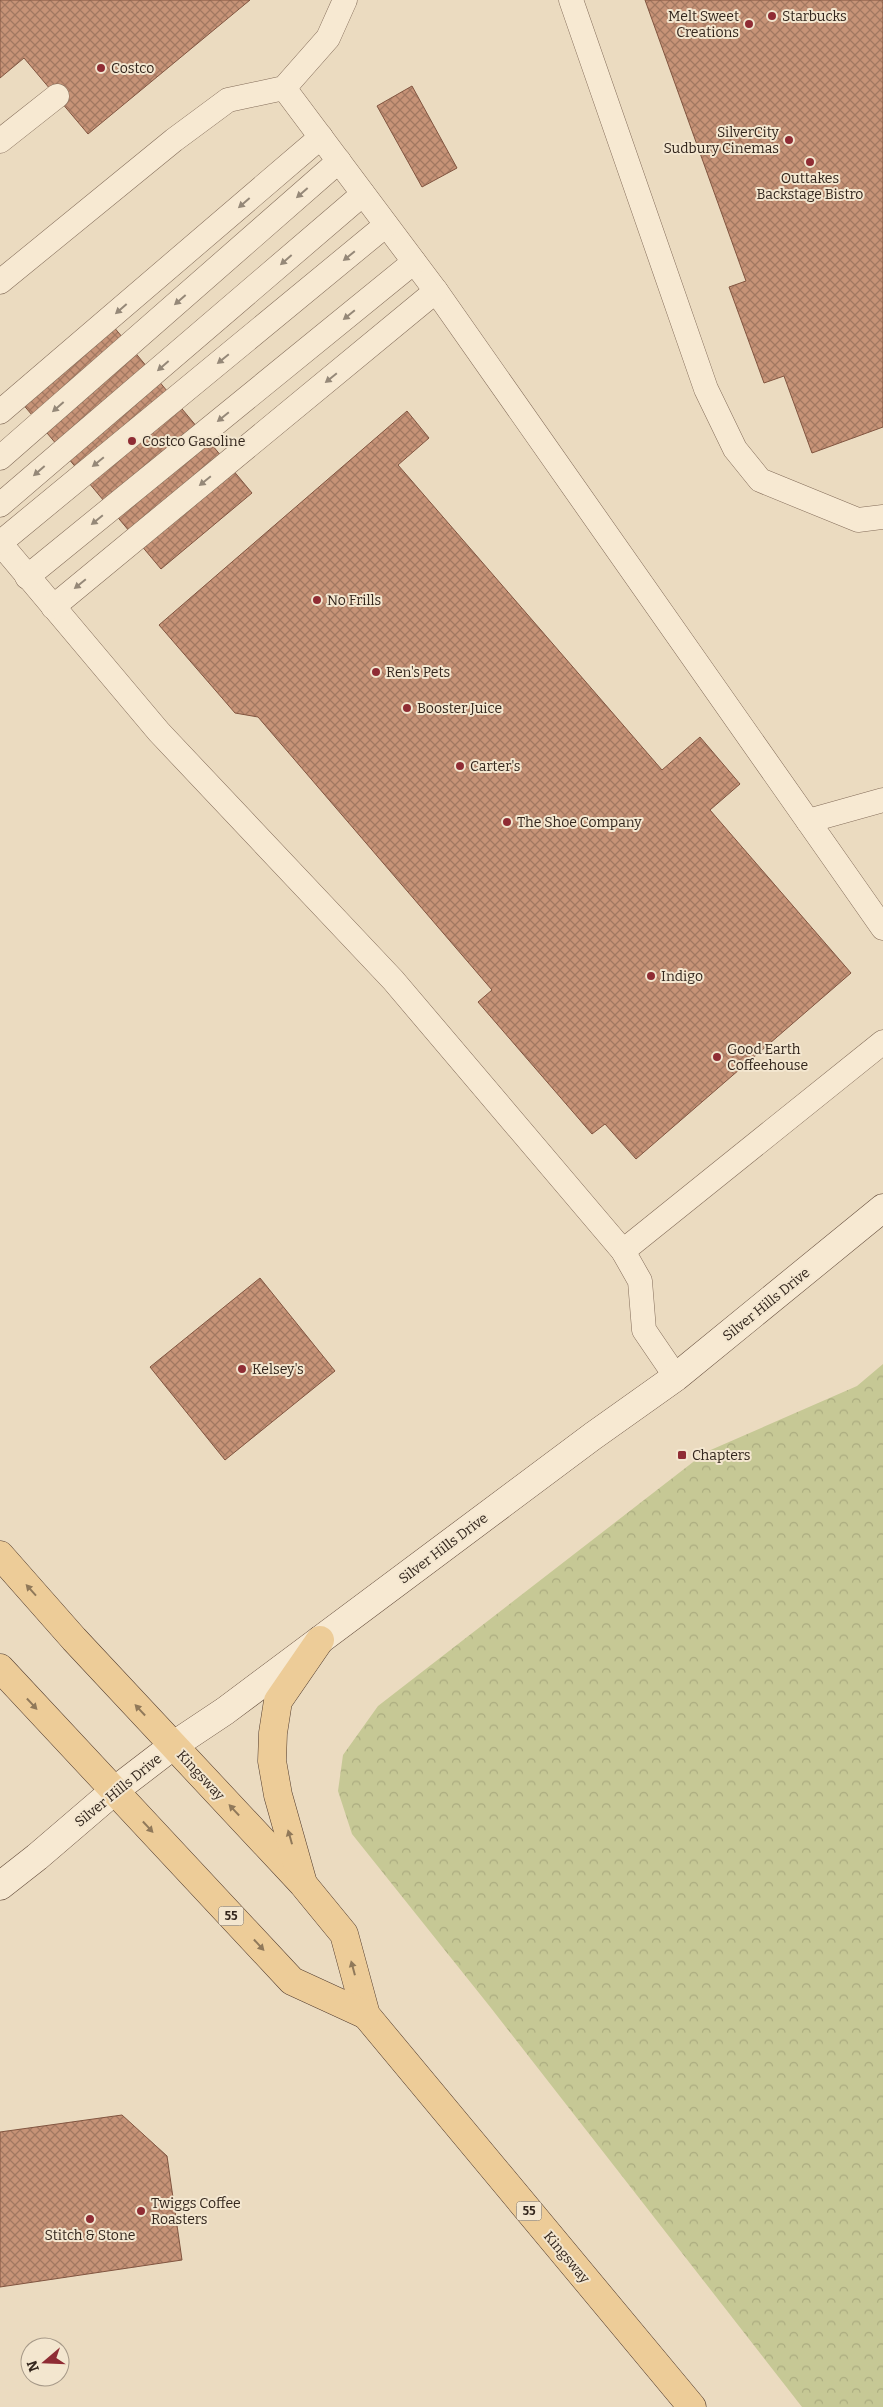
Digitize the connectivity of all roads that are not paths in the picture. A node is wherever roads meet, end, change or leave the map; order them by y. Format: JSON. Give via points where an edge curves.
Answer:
{"nodes":[{"id":1,"x":345,"y":0,"type":"edge"},
{"id":2,"x":571,"y":0,"type":"edge"},
{"id":3,"x":284,"y":88,"type":"junction"},
{"id":4,"x":57,"y":96,"type":"dead end"},
{"id":5,"x":321,"y":137,"type":"junction"},
{"id":6,"x":0,"y":142,"type":"edge"},
{"id":7,"x":339,"y":161,"type":"junction"},
{"id":8,"x":363,"y":194,"type":"junction"},
{"id":9,"x":386,"y":225,"type":"junction"},
{"id":10,"x":414,"y":262,"type":"junction"},
{"id":11,"x":0,"y":282,"type":"edge"},
{"id":12,"x":436,"y":291,"type":"junction"},
{"id":13,"x":0,"y":412,"type":"edge"},
{"id":14,"x":0,"y":458,"type":"edge"},
{"id":15,"x":0,"y":505,"type":"edge"},
{"id":16,"x":883,"y":516,"type":"edge"},
{"id":17,"x":0,"y":543,"type":"edge"},
{"id":18,"x":27,"y":577,"type":"junction"},
{"id":19,"x":53,"y":607,"type":"junction"},
{"id":20,"x":883,"y":800,"type":"edge"},
{"id":21,"x":808,"y":821,"type":"junction"},
{"id":22,"x":883,"y":928,"type":"edge"},
{"id":23,"x":883,"y":1042,"type":"edge"},
{"id":24,"x":883,"y":1208,"type":"edge"},
{"id":25,"x":623,"y":1251,"type":"junction"},
{"id":26,"x":676,"y":1377,"type":"junction"},
{"id":27,"x":0,"y":1555,"type":"edge"},
{"id":28,"x":320,"y":1640,"type":"junction"},
{"id":29,"x":0,"y":1668,"type":"edge"},
{"id":30,"x":174,"y":1745,"type":"junction"},
{"id":31,"x":114,"y":1791,"type":"junction"},
{"id":32,"x":303,"y":1884,"type":"junction"},
{"id":33,"x":0,"y":1886,"type":"edge"},
{"id":34,"x":366,"y":2015,"type":"junction"},
{"id":35,"x":692,"y":2407,"type":"edge"}],
"edges":[{"from":1,"to":3,"type":"lane","via":[[328,38]]},
{"from":2,"to":16,"type":"lane","via":[[706,389],[735,448],[760,480],[858,520]]},
{"from":3,"to":5,"type":"lane"},
{"from":3,"to":11,"type":"lane","via":[[228,100]]},
{"from":4,"to":6,"type":"lane"},
{"from":5,"to":7,"type":"lane"},
{"from":5,"to":13,"type":"lane","one_way":true},
{"from":7,"to":8,"type":"lane"},
{"from":7,"to":14,"type":"lane","one_way":true},
{"from":8,"to":9,"type":"lane"},
{"from":8,"to":15,"type":"lane","one_way":true},
{"from":9,"to":10,"type":"lane"},
{"from":9,"to":17,"type":"lane","one_way":true},
{"from":10,"to":12,"type":"lane"},
{"from":10,"to":18,"type":"lane","one_way":true},
{"from":12,"to":19,"type":"lane","one_way":true},
{"from":12,"to":21,"type":"lane"},
{"from":17,"to":18,"type":"lane"},
{"from":18,"to":19,"type":"lane"},
{"from":19,"to":25,"type":"lane","via":[[159,732],[393,980]]},
{"from":20,"to":21,"type":"lane"},
{"from":21,"to":22,"type":"lane"},
{"from":23,"to":25,"type":"lane"},
{"from":24,"to":26,"type":"street","name":"Silver Hills Drive"},
{"from":25,"to":26,"type":"lane","via":[[640,1281],[644,1330]]},
{"from":26,"to":28,"type":"street","name":"Silver Hills Drive"},
{"from":30,"to":27,"type":"main road","name":"Kingsway","number":"55","one_way":true},
{"from":28,"to":30,"type":"street","name":"Silver Hills Drive"},
{"from":32,"to":28,"type":"main road","one_way":true,"via":[[278,1795],[272,1761],[273,1732],[278,1701]]},
{"from":29,"to":31,"type":"main road","name":"Kingsway","number":"55","one_way":true},
{"from":30,"to":31,"type":"street","name":"Silver Hills Drive"},
{"from":32,"to":30,"type":"main road","name":"Kingsway","number":"55","one_way":true},
{"from":31,"to":33,"type":"street","name":"Silver Hills Drive"},
{"from":31,"to":34,"type":"main road","name":"Kingsway","number":"55","one_way":true,"via":[[292,1981]]},
{"from":34,"to":32,"type":"main road","name":"Kingsway","number":"55","one_way":true,"via":[[344,1934]]},
{"from":34,"to":35,"type":"main road","name":"Kingsway","number":"55"}]}
